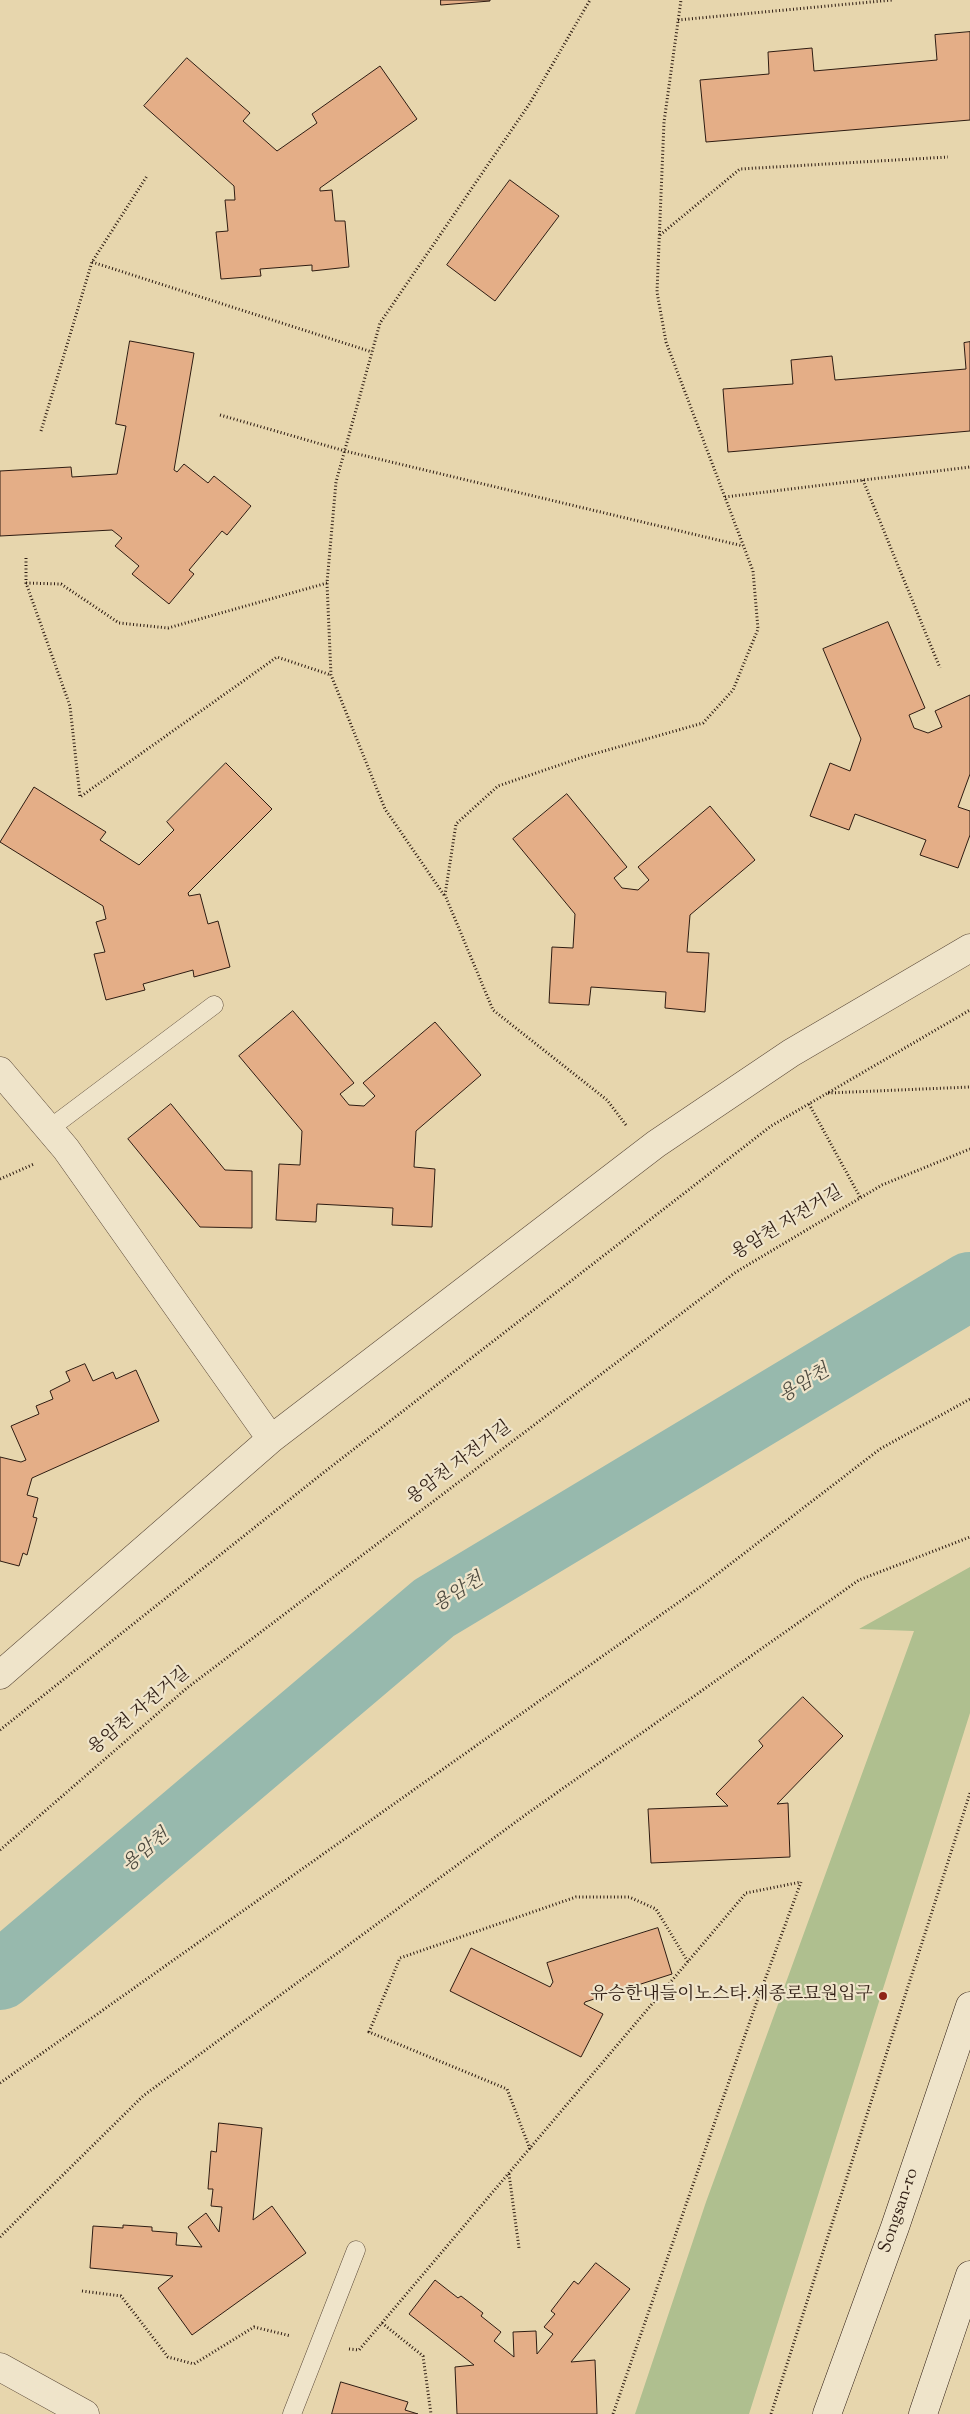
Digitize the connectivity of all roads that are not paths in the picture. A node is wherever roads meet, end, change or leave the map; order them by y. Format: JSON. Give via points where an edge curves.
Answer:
{"nodes":[{"id":1,"x":970,"y":948,"type":"edge"},
{"id":2,"x":214,"y":1005,"type":"dead end"},
{"id":3,"x":0,"y":1070,"type":"edge"},
{"id":4,"x":49,"y":1129,"type":"junction"},
{"id":5,"x":271,"y":1439,"type":"junction"},
{"id":6,"x":0,"y":1675,"type":"edge"},
{"id":7,"x":970,"y":2006,"type":"edge"},
{"id":8,"x":356,"y":2250,"type":"dead end"},
{"id":9,"x":970,"y":2275,"type":"edge"},
{"id":10,"x":0,"y":2367,"type":"edge"},
{"id":11,"x":85,"y":2414,"type":"edge"},
{"id":12,"x":292,"y":2414,"type":"edge"},
{"id":13,"x":827,"y":2414,"type":"edge"},
{"id":14,"x":923,"y":2414,"type":"edge"}],
"edges":[{"from":1,"to":5,"type":"street","via":[[791,1053],[656,1144]]},
{"from":2,"to":4,"type":"lane"},
{"from":3,"to":4,"type":"street"},
{"from":4,"to":5,"type":"street"},
{"from":5,"to":6,"type":"street"},
{"from":7,"to":13,"type":"street","name":"Songsan-ro"},
{"from":8,"to":12,"type":"lane"},
{"from":9,"to":14,"type":"street"},
{"from":10,"to":11,"type":"street"}]}
